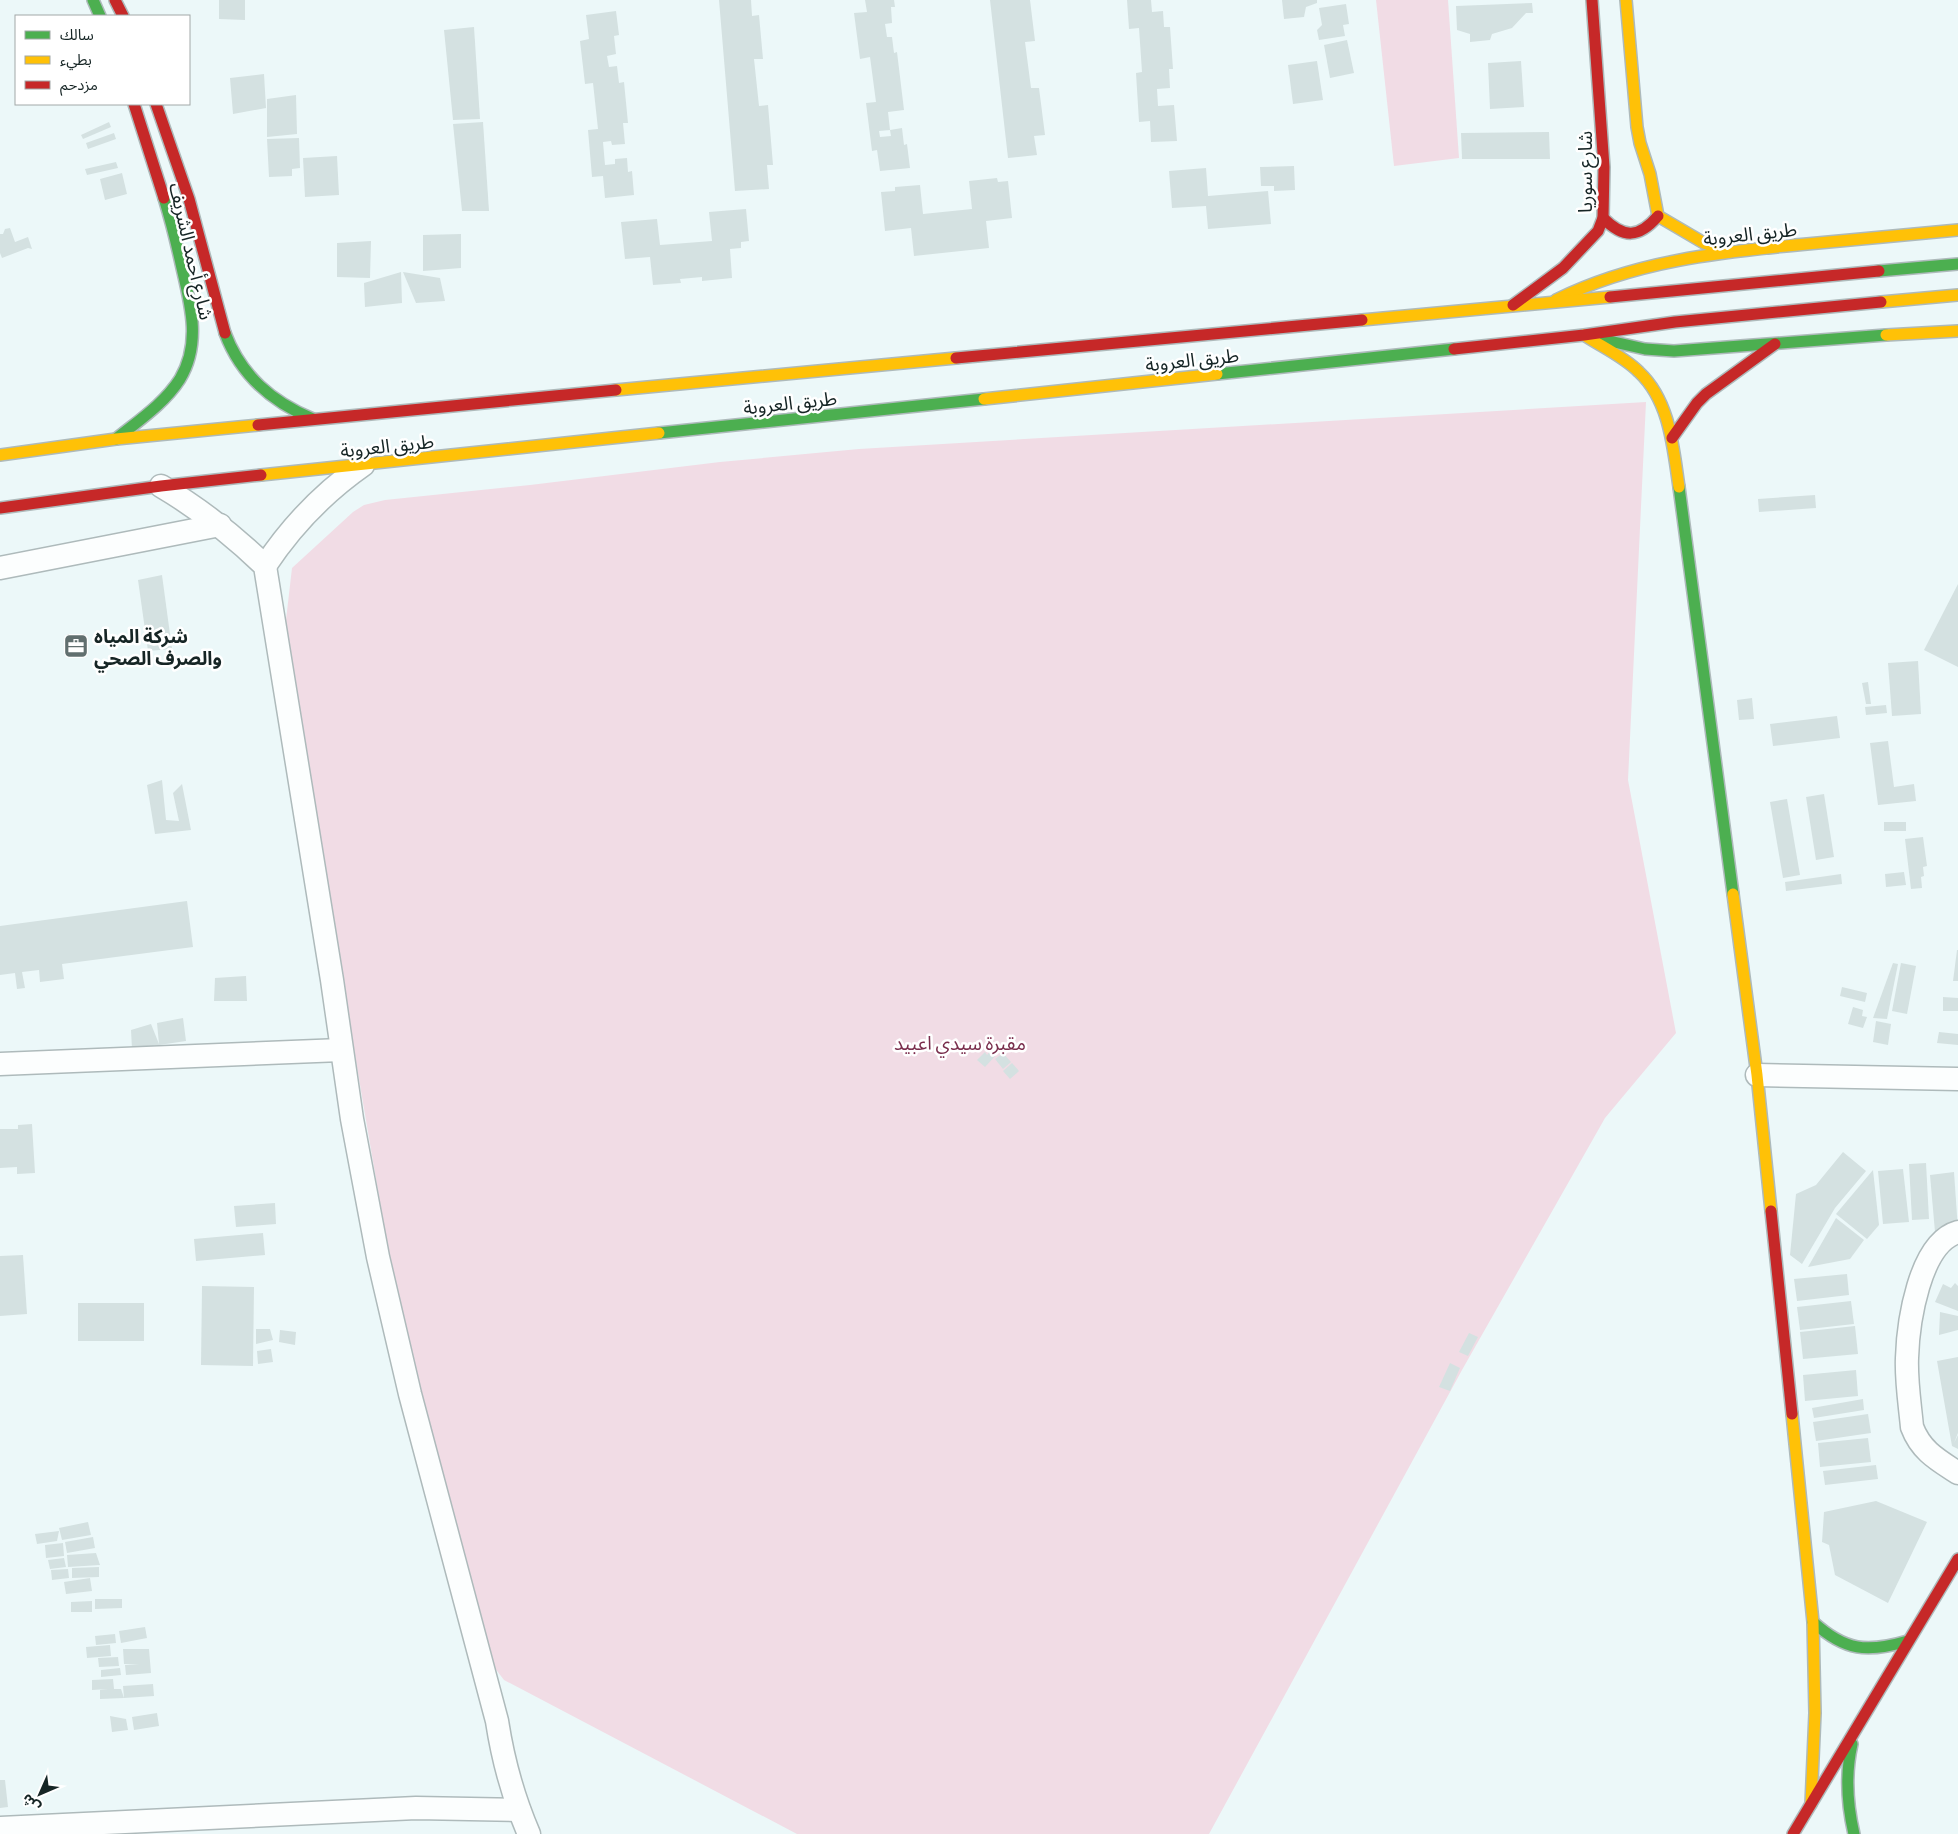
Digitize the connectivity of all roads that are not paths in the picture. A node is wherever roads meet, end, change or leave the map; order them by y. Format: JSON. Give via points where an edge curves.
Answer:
{"nodes":[{"id":1,"x":93,"y":0,"type":"edge"},
{"id":2,"x":116,"y":0,"type":"edge"},
{"id":3,"x":1592,"y":0,"type":"edge"},
{"id":4,"x":1626,"y":0,"type":"edge"},
{"id":5,"x":100,"y":15,"type":"edge"},
{"id":6,"x":123,"y":15,"type":"edge"},
{"id":7,"x":134,"y":105,"type":"edge"},
{"id":8,"x":156,"y":105,"type":"edge"},
{"id":9,"x":1658,"y":216,"type":"junction"},
{"id":10,"x":1603,"y":218,"type":"junction"},
{"id":11,"x":1958,"y":230,"type":"edge"},
{"id":12,"x":1729,"y":252,"type":"junction"},
{"id":13,"x":1958,"y":264,"type":"edge"},
{"id":14,"x":1958,"y":295,"type":"edge"},
{"id":15,"x":1553,"y":301,"type":"junction"},
{"id":16,"x":1513,"y":305,"type":"junction"},
{"id":17,"x":1958,"y":331,"type":"edge"},
{"id":18,"x":1584,"y":335,"type":"junction"},
{"id":19,"x":1777,"y":342,"type":"junction"},
{"id":20,"x":313,"y":418,"type":"junction"},
{"id":21,"x":116,"y":438,"type":"junction"},
{"id":22,"x":1672,"y":438,"type":"junction"},
{"id":23,"x":0,"y":455,"type":"edge"},
{"id":24,"x":363,"y":465,"type":"junction"},
{"id":25,"x":161,"y":486,"type":"junction"},
{"id":26,"x":0,"y":508,"type":"edge"},
{"id":27,"x":220,"y":525,"type":"junction"},
{"id":28,"x":266,"y":566,"type":"junction"},
{"id":29,"x":0,"y":568,"type":"edge"},
{"id":30,"x":341,"y":1050,"type":"junction"},
{"id":31,"x":0,"y":1064,"type":"edge"},
{"id":32,"x":1757,"y":1075,"type":"junction"},
{"id":33,"x":1958,"y":1078,"type":"edge"},
{"id":34,"x":1958,"y":1232,"type":"edge"},
{"id":35,"x":1958,"y":1473,"type":"edge"},
{"id":36,"x":1958,"y":1559,"type":"edge"},
{"id":37,"x":1813,"y":1622,"type":"junction"},
{"id":38,"x":1908,"y":1641,"type":"junction"},
{"id":39,"x":1857,"y":1726,"type":"junction"},
{"id":40,"x":1811,"y":1804,"type":"junction"},
{"id":41,"x":519,"y":1810,"type":"junction"},
{"id":42,"x":0,"y":1828,"type":"edge"},
{"id":43,"x":529,"y":1834,"type":"edge"},
{"id":44,"x":1793,"y":1834,"type":"edge"},
{"id":45,"x":1854,"y":1834,"type":"edge"}],
"edges":[{"from":1,"to":5,"type":"main road"},
{"from":2,"to":6,"type":"main road"},
{"from":3,"to":10,"type":"main road","name":"شارع سوريا","via":[[1604,166]]},
{"from":4,"to":9,"type":"main road","via":[[1637,126]]},
{"from":7,"to":21,"type":"main road","name":"شارع أحمد الشريف","via":[[180,258],[197,341],[170,393]]},
{"from":8,"to":20,"type":"main road","name":"شارع أحمد الشريف","via":[[188,195],[222,338],[260,388],[281,404]]},
{"from":9,"to":10,"type":"main road","via":[[1645,230],[1631,234],[1611,228]]},
{"from":9,"to":12,"type":"main road","via":[[1704,243]]},
{"from":10,"to":16,"type":"main road","name":"شارع سوريا","via":[[1598,230],[1563,268]]},
{"from":11,"to":12,"type":"main road","name":"طريق العروبة"},
{"from":12,"to":15,"type":"main road","name":"طريق العروبة","via":[[1631,270]]},
{"from":13,"to":15,"type":"main road","name":"طريق العروبة"},
{"from":14,"to":18,"type":"main road","name":"طريق العروبة","via":[[1675,322]]},
{"from":15,"to":16,"type":"main road","name":"طريق العروبة"},
{"from":16,"to":20,"type":"main road","name":"طريق العروبة"},
{"from":17,"to":19,"type":"main road","name":"طريق العروبة"},
{"from":18,"to":19,"type":"main road","name":"طريق العروبة","via":[[1646,349],[1674,351]]},
{"from":18,"to":22,"type":"main road","via":[[1633,366],[1651,385]]},
{"from":18,"to":24,"type":"main road","name":"طريق العروبة"},
{"from":19,"to":22,"type":"main road","via":[[1706,394]]},
{"from":20,"to":21,"type":"main road","name":"طريق العروبة"},
{"from":21,"to":23,"type":"main road","name":"طريق العروبة"},
{"from":22,"to":32,"type":"main road"},
{"from":24,"to":25,"type":"main road","name":"طريق العروبة"},
{"from":24,"to":28,"type":"street","via":[[308,510]]},
{"from":25,"to":26,"type":"main road","name":"طريق العروبة"},
{"from":25,"to":27,"type":"street"},
{"from":27,"to":28,"type":"street"},
{"from":27,"to":29,"type":"street"},
{"from":28,"to":30,"type":"street"},
{"from":30,"to":31,"type":"street"},
{"from":30,"to":41,"type":"street","via":[[364,1188],[393,1326],[497,1721],[507,1774]]},
{"from":32,"to":33,"type":"street"},
{"from":32,"to":37,"type":"main road"},
{"from":34,"to":35,"type":"street","via":[[1944,1239],[1924,1270],[1912,1315],[1907,1359],[1915,1435],[1931,1456]]},
{"from":36,"to":38,"type":"main road"},
{"from":37,"to":38,"type":"main road","via":[[1825,1634],[1856,1648],[1873,1650]]},
{"from":37,"to":40,"type":"main road","via":[[1815,1713]]},
{"from":38,"to":39,"type":"main road"},
{"from":39,"to":40,"type":"main road"},
{"from":39,"to":45,"type":"main road","via":[[1847,1775]]},
{"from":40,"to":44,"type":"main road"},
{"from":41,"to":42,"type":"street","via":[[416,1808]]},
{"from":41,"to":43,"type":"street"}]}
